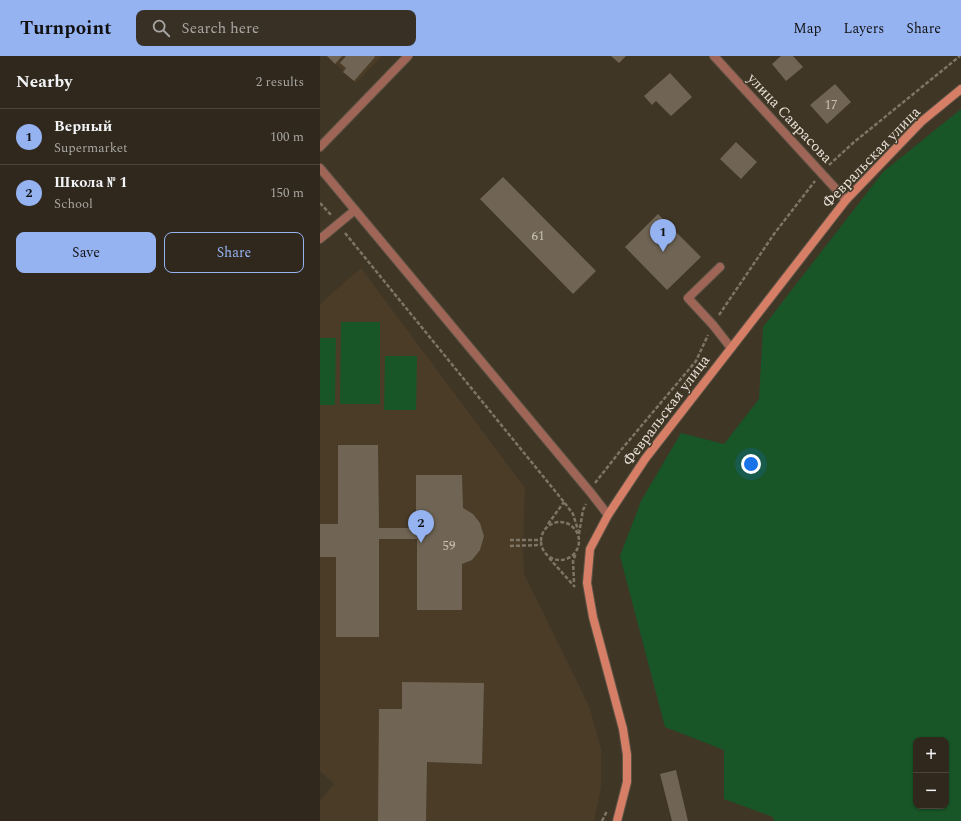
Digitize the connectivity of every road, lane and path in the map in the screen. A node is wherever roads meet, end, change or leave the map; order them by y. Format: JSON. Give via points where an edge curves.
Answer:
{"nodes":[{"id":1,"x":408,"y":56,"type":"edge"},
{"id":2,"x":714,"y":56,"type":"edge"},
{"id":3,"x":960,"y":56,"type":"edge"},
{"id":4,"x":961,"y":89,"type":"edge"},
{"id":5,"x":320,"y":147,"type":"edge"},
{"id":6,"x":320,"y":168,"type":"edge"},
{"id":7,"x":822,"y":172,"type":"junction"},
{"id":8,"x":846,"y":200,"type":"junction"},
{"id":9,"x":320,"y":203,"type":"edge"},
{"id":10,"x":355,"y":210,"type":"junction"},
{"id":11,"x":338,"y":224,"type":"junction"},
{"id":12,"x":320,"y":239,"type":"edge"},
{"id":13,"x":720,"y":267,"type":"dead end"},
{"id":14,"x":713,"y":325,"type":"junction"},
{"id":15,"x":731,"y":348,"type":"junction"},
{"id":16,"x":591,"y":493,"type":"junction"},
{"id":17,"x":564,"y":502,"type":"junction"},
{"id":18,"x":608,"y":515,"type":"junction"},
{"id":19,"x":544,"y":529,"type":"junction"},
{"id":20,"x":579,"y":534,"type":"junction"},
{"id":21,"x":510,"y":540,"type":"dead end"},
{"id":22,"x":540,"y":540,"type":"junction"},
{"id":23,"x":510,"y":546,"type":"dead end"},
{"id":24,"x":541,"y":546,"type":"junction"},
{"id":25,"x":576,"y":553,"type":"junction"},
{"id":26,"x":547,"y":555,"type":"junction"},
{"id":27,"x":608,"y":807,"type":"dead end"},
{"id":28,"x":602,"y":821,"type":"edge"},
{"id":29,"x":617,"y":821,"type":"edge"}],
"edges":[{"from":1,"to":5,"type":"street"},
{"from":2,"to":7,"type":"street","name":"улица Саврасова"},
{"from":3,"to":7,"type":"path","via":[[853,143]]},
{"from":4,"to":8,"type":"main road","name":"Февральская улица","via":[[921,122]]},
{"from":6,"to":10,"type":"street"},
{"from":7,"to":8,"type":"street","name":"улица Саврасова"},
{"from":7,"to":14,"type":"path","via":[[774,234]]},
{"from":8,"to":15,"type":"main road","name":"Февральская улица"},
{"from":9,"to":11,"type":"path"},
{"from":10,"to":11,"type":"street"},
{"from":10,"to":16,"type":"street"},
{"from":11,"to":12,"type":"street"},
{"from":11,"to":17,"type":"path"},
{"from":13,"to":14,"type":"street","via":[[688,298]]},
{"from":14,"to":15,"type":"street"},
{"from":14,"to":16,"type":"path","via":[[696,361],[596,481]]},
{"from":15,"to":18,"type":"main road","name":"Февральская улица","via":[[645,460]]},
{"from":16,"to":18,"type":"street"},
{"from":16,"to":20,"type":"path","via":[[583,510]]},
{"from":17,"to":19,"type":"path"},
{"from":17,"to":20,"type":"path","via":[[573,514]]},
{"from":18,"to":29,"type":"main road","name":"Февральская улица","via":[[590,549],[587,583],[627,755],[627,782]]},
{"from":19,"to":20,"type":"path","via":[[559,521],[571,524]]},
{"from":19,"to":22,"type":"path"},
{"from":20,"to":25,"type":"path","via":[[580,541]]},
{"from":21,"to":22,"type":"path"},
{"from":22,"to":24,"type":"path"},
{"from":23,"to":24,"type":"path"},
{"from":24,"to":26,"type":"path"},
{"from":25,"to":26,"type":"path","via":[[565,560],[552,559]]},
{"from":25,"to":26,"type":"path","via":[[573,561],[575,587]]},
{"from":27,"to":28,"type":"path"}]}
